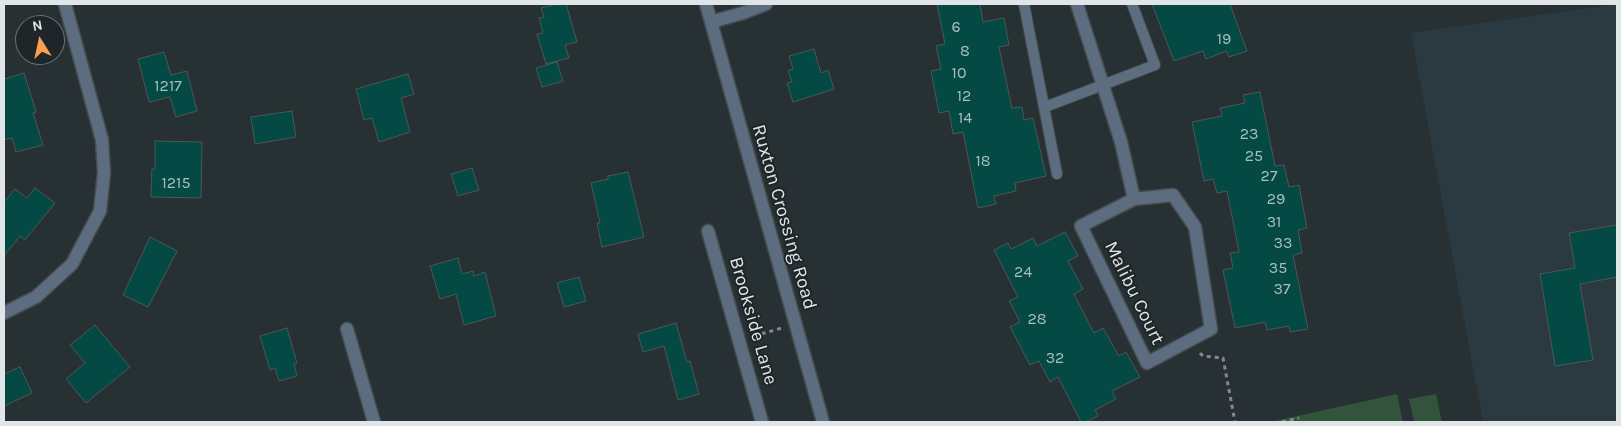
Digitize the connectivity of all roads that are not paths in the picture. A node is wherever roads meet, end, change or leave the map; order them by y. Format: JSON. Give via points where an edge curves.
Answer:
{"nodes":[{"id":1,"x":64,"y":4,"type":"edge"},
{"id":2,"x":706,"y":4,"type":"edge"},
{"id":3,"x":766,"y":4,"type":"edge"},
{"id":4,"x":1024,"y":4,"type":"edge"},
{"id":5,"x":1077,"y":4,"type":"edge"},
{"id":6,"x":1132,"y":4,"type":"edge"},
{"id":7,"x":711,"y":22,"type":"junction"},
{"id":8,"x":1104,"y":84,"type":"junction"},
{"id":9,"x":1045,"y":107,"type":"junction"},
{"id":10,"x":1057,"y":174,"type":"dead end"},
{"id":11,"x":1134,"y":199,"type":"junction"},
{"id":12,"x":708,"y":231,"type":"dead end"},
{"id":13,"x":4,"y":313,"type":"edge"},
{"id":14,"x":347,"y":329,"type":"dead end"},
{"id":15,"x":374,"y":422,"type":"edge"},
{"id":16,"x":762,"y":422,"type":"edge"},
{"id":17,"x":823,"y":422,"type":"edge"}],
"edges":[{"from":1,"to":13,"type":"street","via":[[102,140],[104,173],[100,211],[72,264],[36,297]]},
{"from":2,"to":7,"type":"street","name":"Ruxton Crossing Road"},
{"from":3,"to":7,"type":"street"},
{"from":4,"to":9,"type":"lane"},
{"from":5,"to":8,"type":"street"},
{"from":6,"to":8,"type":"lane","via":[[1155,66]]},
{"from":7,"to":17,"type":"street","name":"Ruxton Crossing Road"},
{"from":8,"to":9,"type":"lane"},
{"from":8,"to":11,"type":"street"},
{"from":9,"to":10,"type":"lane"},
{"from":11,"to":11,"type":"street","name":"Malibu Court","via":[[1081,226],[1147,363],[1211,330],[1195,228],[1173,195]]},
{"from":12,"to":16,"type":"street","name":"Brookside Lane"},
{"from":14,"to":15,"type":"street"}]}
